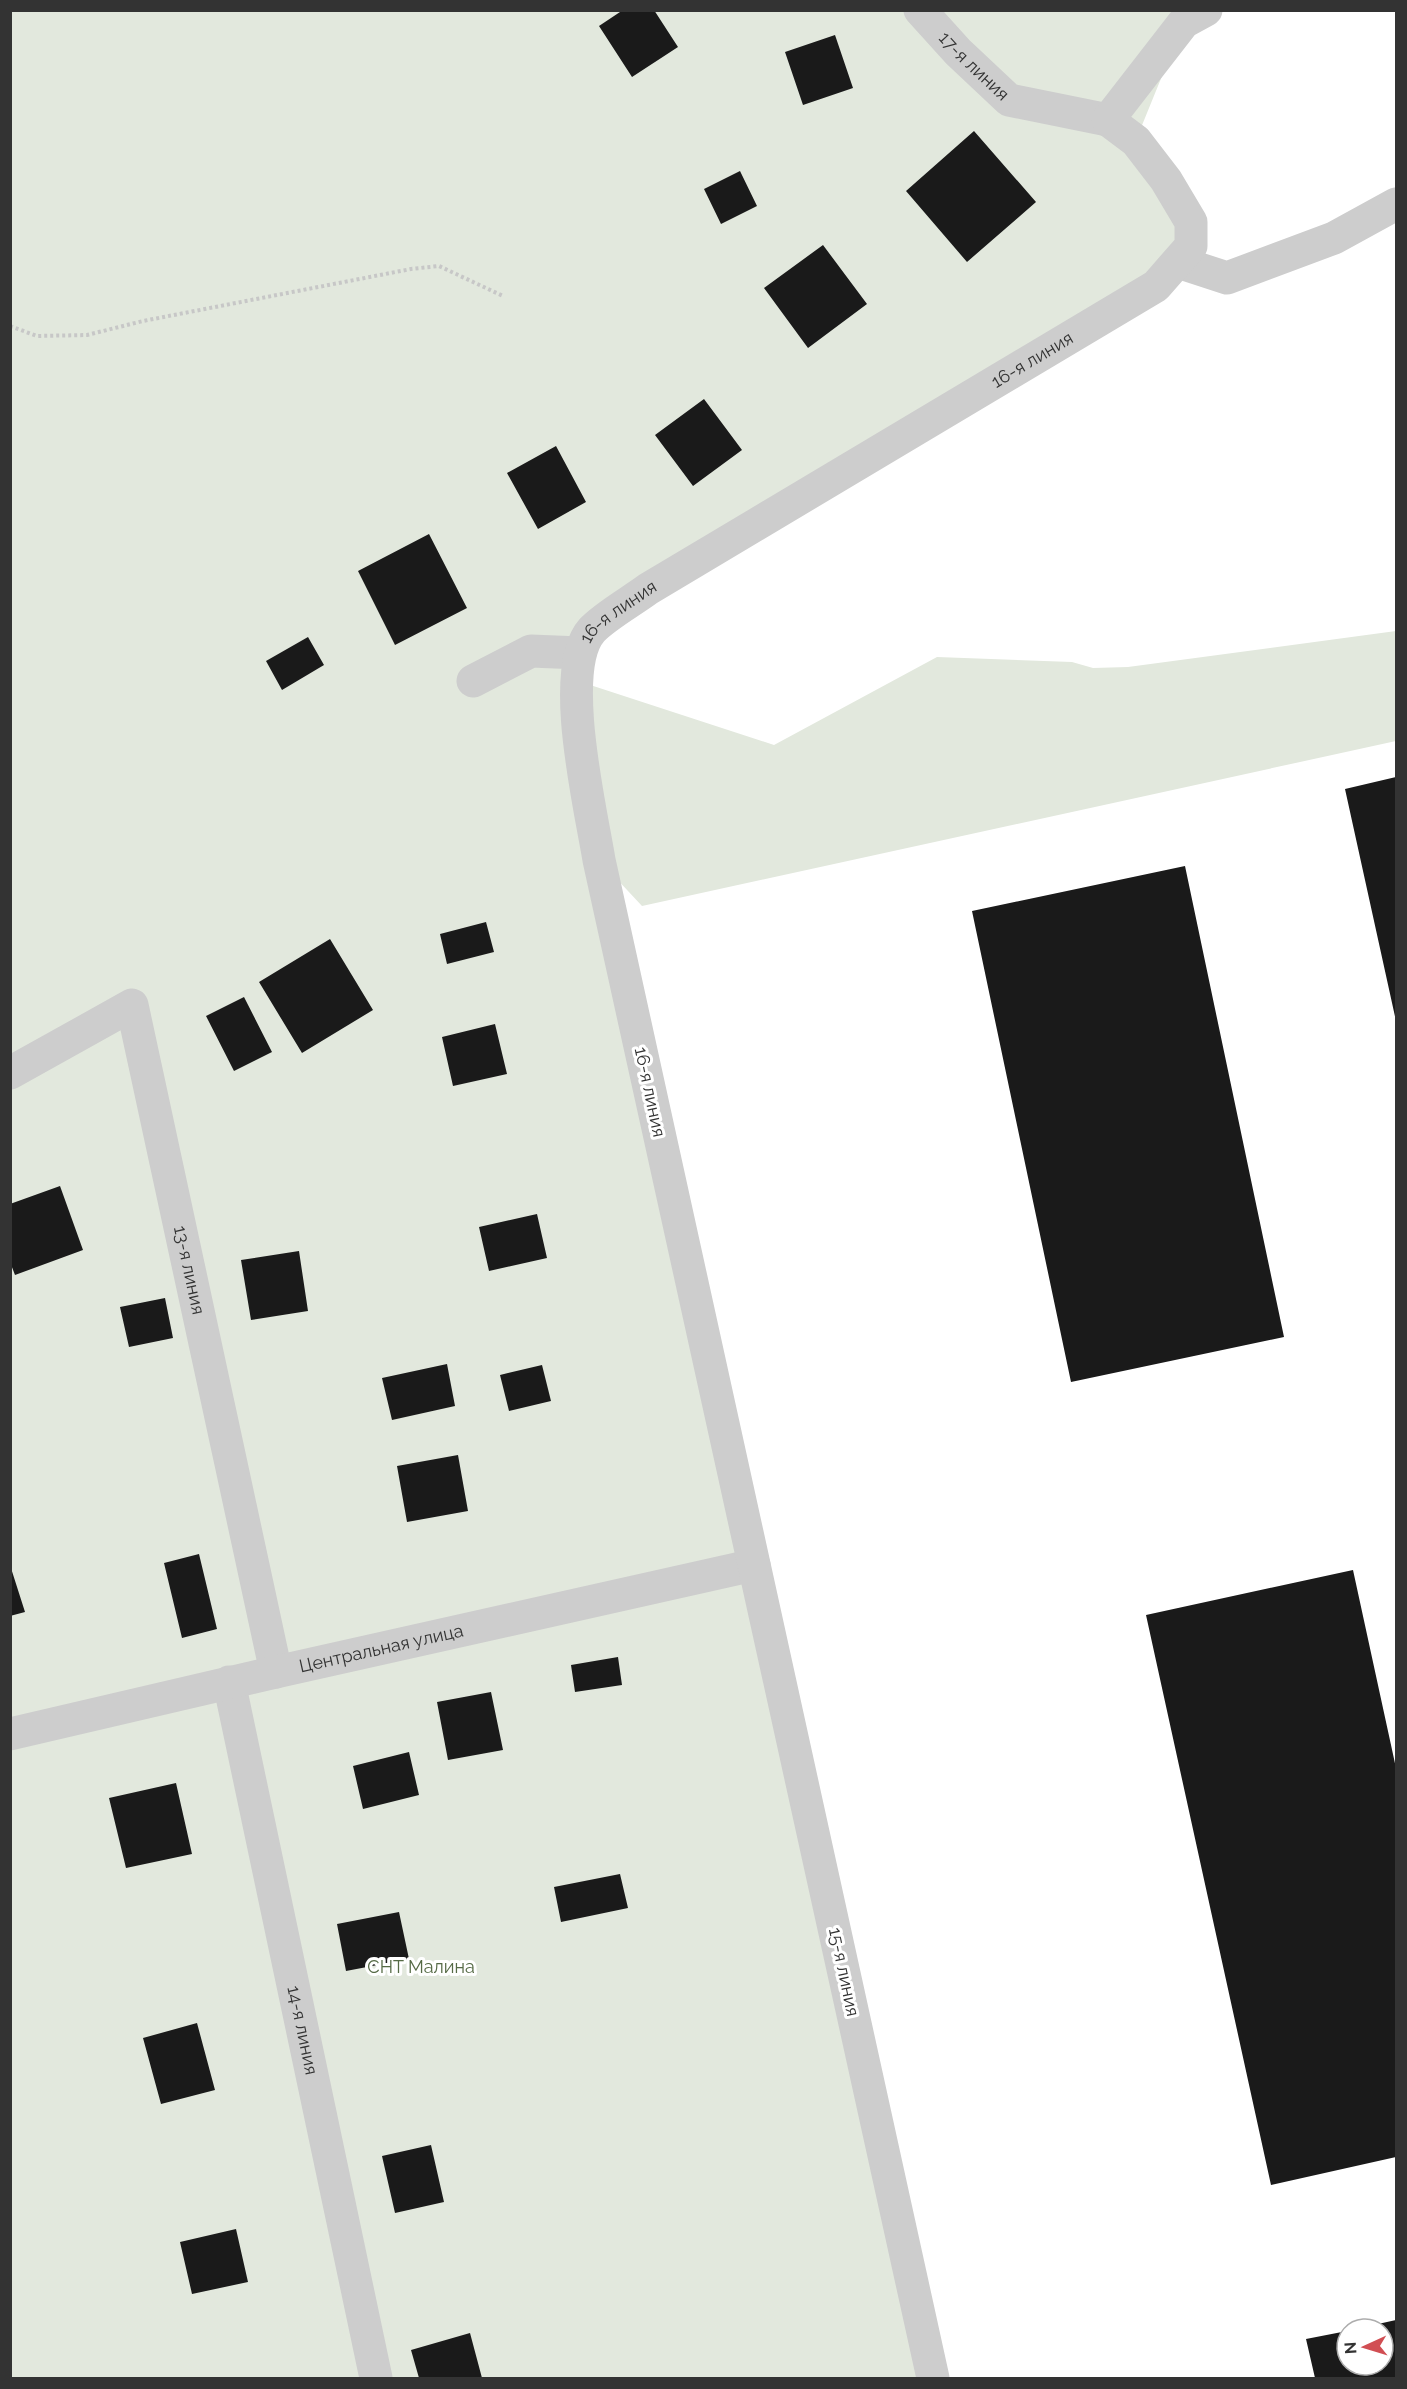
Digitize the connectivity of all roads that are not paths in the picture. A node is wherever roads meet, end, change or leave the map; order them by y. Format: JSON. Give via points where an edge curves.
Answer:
{"nodes":[{"id":1,"x":920,"y":10,"type":"edge"},
{"id":2,"x":1206,"y":10,"type":"edge"},
{"id":3,"x":1108,"y":120,"type":"junction"},
{"id":4,"x":1396,"y":204,"type":"edge"},
{"id":5,"x":1178,"y":262,"type":"junction"},
{"id":6,"x":580,"y":653,"type":"junction"},
{"id":7,"x":473,"y":681,"type":"dead end"},
{"id":8,"x":10,"y":1072,"type":"edge"},
{"id":9,"x":754,"y":1565,"type":"junction"},
{"id":10,"x":276,"y":1672,"type":"junction"},
{"id":11,"x":229,"y":1682,"type":"junction"},
{"id":12,"x":10,"y":1734,"type":"edge"},
{"id":13,"x":376,"y":2379,"type":"edge"},
{"id":14,"x":933,"y":2379,"type":"edge"}],
"edges":[{"from":1,"to":3,"type":"street","name":"17-я линия","via":[[1009,100]]},
{"from":2,"to":3,"type":"street","via":[[1184,22]]},
{"from":3,"to":5,"type":"street","name":"16-я линия","via":[[1136,141],[1191,222],[1191,246]]},
{"from":4,"to":5,"type":"street","via":[[1334,238],[1227,278]]},
{"from":5,"to":6,"type":"street","name":"16-я линия","via":[[1156,286],[648,589],[592,631]]},
{"from":6,"to":7,"type":"street","via":[[531,651]]},
{"from":6,"to":9,"type":"street","name":"16-я линия","via":[[576,713],[599,860]]},
{"from":8,"to":10,"type":"street","name":"13-я линия","via":[[132,1005]]},
{"from":9,"to":10,"type":"street","name":"Центральная улица"},
{"from":9,"to":14,"type":"street","name":"15-я линия"},
{"from":10,"to":11,"type":"street","name":"Центральная улица"},
{"from":11,"to":12,"type":"street","name":"Центральная улица"},
{"from":11,"to":13,"type":"street","name":"14-я линия"}]}
